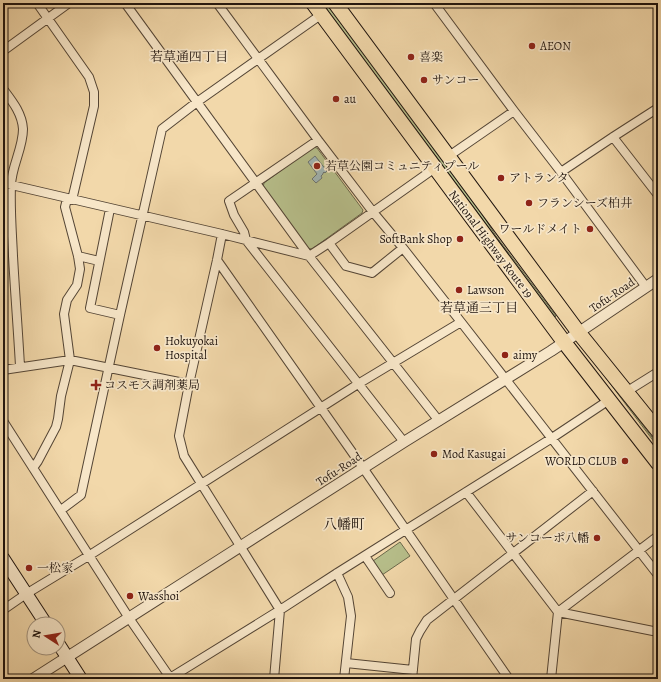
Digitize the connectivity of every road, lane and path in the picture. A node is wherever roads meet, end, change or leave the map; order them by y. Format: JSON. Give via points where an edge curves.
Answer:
{"nodes":[{"id":1,"x":37,"y":3,"type":"edge"},
{"id":2,"x":69,"y":3,"type":"edge"},
{"id":3,"x":125,"y":3,"type":"edge"},
{"id":4,"x":217,"y":3,"type":"edge"},
{"id":5,"x":313,"y":3,"type":"edge"},
{"id":6,"x":336,"y":3,"type":"edge"},
{"id":7,"x":434,"y":3,"type":"edge"},
{"id":8,"x":322,"y":14,"type":"junction"},
{"id":9,"x":48,"y":18,"type":"junction"},
{"id":10,"x":3,"y":51,"type":"edge"},
{"id":11,"x":258,"y":59,"type":"junction"},
{"id":12,"x":3,"y":89,"type":"edge"},
{"id":13,"x":197,"y":102,"type":"junction"},
{"id":14,"x":658,"y":108,"type":"edge"},
{"id":15,"x":514,"y":111,"type":"junction"},
{"id":16,"x":613,"y":136,"type":"junction"},
{"id":17,"x":318,"y":140,"type":"junction"},
{"id":18,"x":449,"y":156,"type":"junction"},
{"id":19,"x":435,"y":168,"type":"junction"},
{"id":20,"x":562,"y":172,"type":"junction"},
{"id":21,"x":255,"y":183,"type":"junction"},
{"id":22,"x":7,"y":184,"type":"edge"},
{"id":23,"x":658,"y":195,"type":"edge"},
{"id":24,"x":69,"y":199,"type":"junction"},
{"id":25,"x":110,"y":208,"type":"junction"},
{"id":26,"x":373,"y":212,"type":"junction"},
{"id":27,"x":142,"y":216,"type":"junction"},
{"id":28,"x":7,"y":224,"type":"edge"},
{"id":29,"x":222,"y":234,"type":"junction"},
{"id":30,"x":246,"y":240,"type":"junction"},
{"id":31,"x":329,"y":243,"type":"junction"},
{"id":32,"x":403,"y":248,"type":"junction"},
{"id":33,"x":78,"y":256,"type":"junction"},
{"id":34,"x":309,"y":256,"type":"junction"},
{"id":35,"x":217,"y":260,"type":"junction"},
{"id":36,"x":99,"y":261,"type":"junction"},
{"id":37,"x":658,"y":279,"type":"edge"},
{"id":38,"x":646,"y":288,"type":"junction"},
{"id":39,"x":120,"y":315,"type":"junction"},
{"id":40,"x":461,"y":322,"type":"junction"},
{"id":41,"x":579,"y":333,"type":"junction"},
{"id":42,"x":564,"y":342,"type":"junction"},
{"id":43,"x":70,"y":360,"type":"junction"},
{"id":44,"x":394,"y":364,"type":"junction"},
{"id":45,"x":20,"y":366,"type":"junction"},
{"id":46,"x":109,"y":368,"type":"junction"},
{"id":47,"x":3,"y":370,"type":"edge"},
{"id":48,"x":658,"y":372,"type":"edge"},
{"id":49,"x":506,"y":379,"type":"junction"},
{"id":50,"x":189,"y":384,"type":"junction"},
{"id":51,"x":358,"y":384,"type":"junction"},
{"id":52,"x":626,"y":392,"type":"junction"},
{"id":53,"x":609,"y":400,"type":"junction"},
{"id":54,"x":321,"y":408,"type":"junction"},
{"id":55,"x":3,"y":421,"type":"edge"},
{"id":56,"x":439,"y":421,"type":"junction"},
{"id":57,"x":658,"y":431,"type":"edge"},
{"id":58,"x":552,"y":438,"type":"junction"},
{"id":59,"x":404,"y":442,"type":"junction"},
{"id":60,"x":658,"y":463,"type":"edge"},
{"id":61,"x":33,"y":468,"type":"junction"},
{"id":62,"x":364,"y":469,"type":"junction"},
{"id":63,"x":201,"y":485,"type":"junction"},
{"id":64,"x":593,"y":491,"type":"junction"},
{"id":65,"x":466,"y":492,"type":"junction"},
{"id":66,"x":61,"y":510,"type":"junction"},
{"id":67,"x":406,"y":530,"type":"junction"},
{"id":68,"x":658,"y":536,"type":"edge"},
{"id":69,"x":240,"y":548,"type":"junction"},
{"id":70,"x":639,"y":551,"type":"junction"},
{"id":71,"x":514,"y":553,"type":"junction"},
{"id":72,"x":90,"y":555,"type":"junction"},
{"id":73,"x":365,"y":556,"type":"junction"},
{"id":74,"x":3,"y":558,"type":"edge"},
{"id":75,"x":337,"y":572,"type":"junction"},
{"id":76,"x":658,"y":575,"type":"edge"},
{"id":77,"x":390,"y":593,"type":"dead end"},
{"id":78,"x":26,"y":594,"type":"junction"},
{"id":79,"x":454,"y":600,"type":"junction"},
{"id":80,"x":3,"y":610,"type":"edge"},
{"id":81,"x":280,"y":610,"type":"junction"},
{"id":82,"x":558,"y":612,"type":"junction"},
{"id":83,"x":41,"y":616,"type":"edge"},
{"id":84,"x":130,"y":618,"type":"junction"},
{"id":85,"x":658,"y":632,"type":"edge"},
{"id":86,"x":67,"y":657,"type":"junction"},
{"id":87,"x":346,"y":663,"type":"junction"},
{"id":88,"x":412,"y":675,"type":"edge"},
{"id":89,"x":170,"y":678,"type":"edge"},
{"id":90,"x":33,"y":679,"type":"edge"},
{"id":91,"x":81,"y":679,"type":"edge"},
{"id":92,"x":274,"y":679,"type":"edge"},
{"id":93,"x":344,"y":679,"type":"edge"},
{"id":94,"x":509,"y":679,"type":"edge"},
{"id":95,"x":552,"y":679,"type":"edge"}],
"edges":[{"from":1,"to":9,"type":"street"},
{"from":2,"to":9,"type":"street"},
{"from":3,"to":13,"type":"street"},
{"from":4,"to":11,"type":"street"},
{"from":5,"to":8,"type":"highway","name":"National Highway Route 19"},
{"from":6,"to":18,"type":"highway","name":"National Highway Route 19"},
{"from":7,"to":15,"type":"street"},
{"from":8,"to":11,"type":"street"},
{"from":8,"to":19,"type":"highway","name":"National Highway Route 19"},
{"from":9,"to":10,"type":"street"},
{"from":9,"to":24,"type":"street","via":[[89,77],[94,92],[94,106]]},
{"from":11,"to":13,"type":"street"},
{"from":11,"to":17,"type":"street"},
{"from":12,"to":22,"type":"street","via":[[17,108],[23,128],[22,141],[12,176]]},
{"from":13,"to":21,"type":"street"},
{"from":13,"to":27,"type":"street","via":[[162,129]]},
{"from":14,"to":16,"type":"street"},
{"from":15,"to":18,"type":"street"},
{"from":15,"to":20,"type":"street"},
{"from":16,"to":20,"type":"street"},
{"from":16,"to":23,"type":"street"},
{"from":17,"to":21,"type":"street"},
{"from":17,"to":26,"type":"street"},
{"from":18,"to":41,"type":"highway","name":"National Highway Route 19"},
{"from":19,"to":26,"type":"street"},
{"from":19,"to":42,"type":"highway","name":"National Highway Route 19"},
{"from":20,"to":38,"type":"street"},
{"from":21,"to":30,"type":"street","via":[[229,201]]},
{"from":21,"to":34,"type":"street"},
{"from":22,"to":24,"type":"street"},
{"from":22,"to":28,"type":"street"},
{"from":24,"to":25,"type":"street"},
{"from":24,"to":33,"type":"street","via":[[65,207]]},
{"from":25,"to":27,"type":"street"},
{"from":25,"to":36,"type":"street"},
{"from":26,"to":31,"type":"street"},
{"from":26,"to":32,"type":"street"},
{"from":27,"to":29,"type":"street"},
{"from":27,"to":39,"type":"street"},
{"from":28,"to":45,"type":"street"},
{"from":29,"to":30,"type":"street"},
{"from":29,"to":35,"type":"street"},
{"from":30,"to":34,"type":"street"},
{"from":30,"to":51,"type":"street"},
{"from":31,"to":32,"type":"street","via":[[346,266],[372,273]]},
{"from":31,"to":34,"type":"street"},
{"from":32,"to":40,"type":"street"},
{"from":33,"to":36,"type":"street"},
{"from":33,"to":43,"type":"street","via":[[80,269],[77,285],[67,300],[64,314]]},
{"from":34,"to":44,"type":"street"},
{"from":35,"to":50,"type":"street"},
{"from":35,"to":54,"type":"street"},
{"from":36,"to":39,"type":"street","via":[[90,308]]},
{"from":37,"to":38,"type":"street","name":"Tofu-Road"},
{"from":38,"to":41,"type":"street","name":"Tofu-Road"},
{"from":39,"to":46,"type":"street"},
{"from":40,"to":44,"type":"street"},
{"from":40,"to":49,"type":"street"},
{"from":41,"to":42,"type":"street","name":"Tofu-Road"},
{"from":41,"to":52,"type":"highway","name":"National Highway Route 19"},
{"from":42,"to":49,"type":"street","name":"Tofu-Road"},
{"from":42,"to":53,"type":"highway","name":"National Highway Route 19"},
{"from":43,"to":45,"type":"street"},
{"from":43,"to":46,"type":"street"},
{"from":43,"to":61,"type":"street","via":[[56,427]]},
{"from":44,"to":51,"type":"street"},
{"from":44,"to":56,"type":"street"},
{"from":45,"to":47,"type":"street"},
{"from":46,"to":50,"type":"street"},
{"from":46,"to":66,"type":"street","via":[[81,495]]},
{"from":48,"to":52,"type":"street"},
{"from":49,"to":56,"type":"street","name":"Tofu-Road"},
{"from":49,"to":58,"type":"street"},
{"from":50,"to":63,"type":"street","via":[[178,436],[184,456]]},
{"from":51,"to":54,"type":"street"},
{"from":51,"to":59,"type":"street"},
{"from":52,"to":57,"type":"highway","name":"National Highway Route 19"},
{"from":53,"to":58,"type":"street"},
{"from":53,"to":60,"type":"highway","name":"National Highway Route 19"},
{"from":54,"to":62,"type":"street"},
{"from":54,"to":63,"type":"street"},
{"from":55,"to":61,"type":"street"},
{"from":56,"to":59,"type":"street","name":"Tofu-Road"},
{"from":58,"to":64,"type":"street"},
{"from":58,"to":65,"type":"street"},
{"from":59,"to":62,"type":"street","name":"Tofu-Road"},
{"from":61,"to":66,"type":"street"},
{"from":62,"to":67,"type":"street"},
{"from":62,"to":69,"type":"street","name":"Tofu-Road"},
{"from":63,"to":69,"type":"street"},
{"from":63,"to":72,"type":"street"},
{"from":64,"to":70,"type":"street"},
{"from":64,"to":71,"type":"street"},
{"from":65,"to":67,"type":"street"},
{"from":65,"to":71,"type":"street"},
{"from":66,"to":72,"type":"street"},
{"from":67,"to":73,"type":"street"},
{"from":67,"to":79,"type":"street"},
{"from":68,"to":70,"type":"street"},
{"from":69,"to":81,"type":"street"},
{"from":69,"to":84,"type":"street","name":"Tofu-Road"},
{"from":70,"to":76,"type":"street"},
{"from":70,"to":82,"type":"street"},
{"from":71,"to":79,"type":"street"},
{"from":71,"to":82,"type":"street"},
{"from":72,"to":78,"type":"street"},
{"from":72,"to":84,"type":"street"},
{"from":73,"to":75,"type":"street"},
{"from":73,"to":77,"type":"street"},
{"from":74,"to":78,"type":"main road"},
{"from":75,"to":81,"type":"street"},
{"from":75,"to":87,"type":"street","via":[[348,597],[351,616]]},
{"from":78,"to":80,"type":"street"},
{"from":78,"to":83,"type":"main road"},
{"from":79,"to":88,"type":"street","via":[[427,620],[420,631],[416,639]]},
{"from":79,"to":94,"type":"street"},
{"from":81,"to":89,"type":"street"},
{"from":81,"to":92,"type":"street"},
{"from":82,"to":85,"type":"street"},
{"from":82,"to":95,"type":"street"},
{"from":84,"to":86,"type":"street","name":"Tofu-Road"},
{"from":84,"to":89,"type":"street"},
{"from":86,"to":90,"type":"street","name":"Tofu-Road"},
{"from":86,"to":91,"type":"main road"},
{"from":87,"to":88,"type":"street"},
{"from":87,"to":93,"type":"street"}]}
